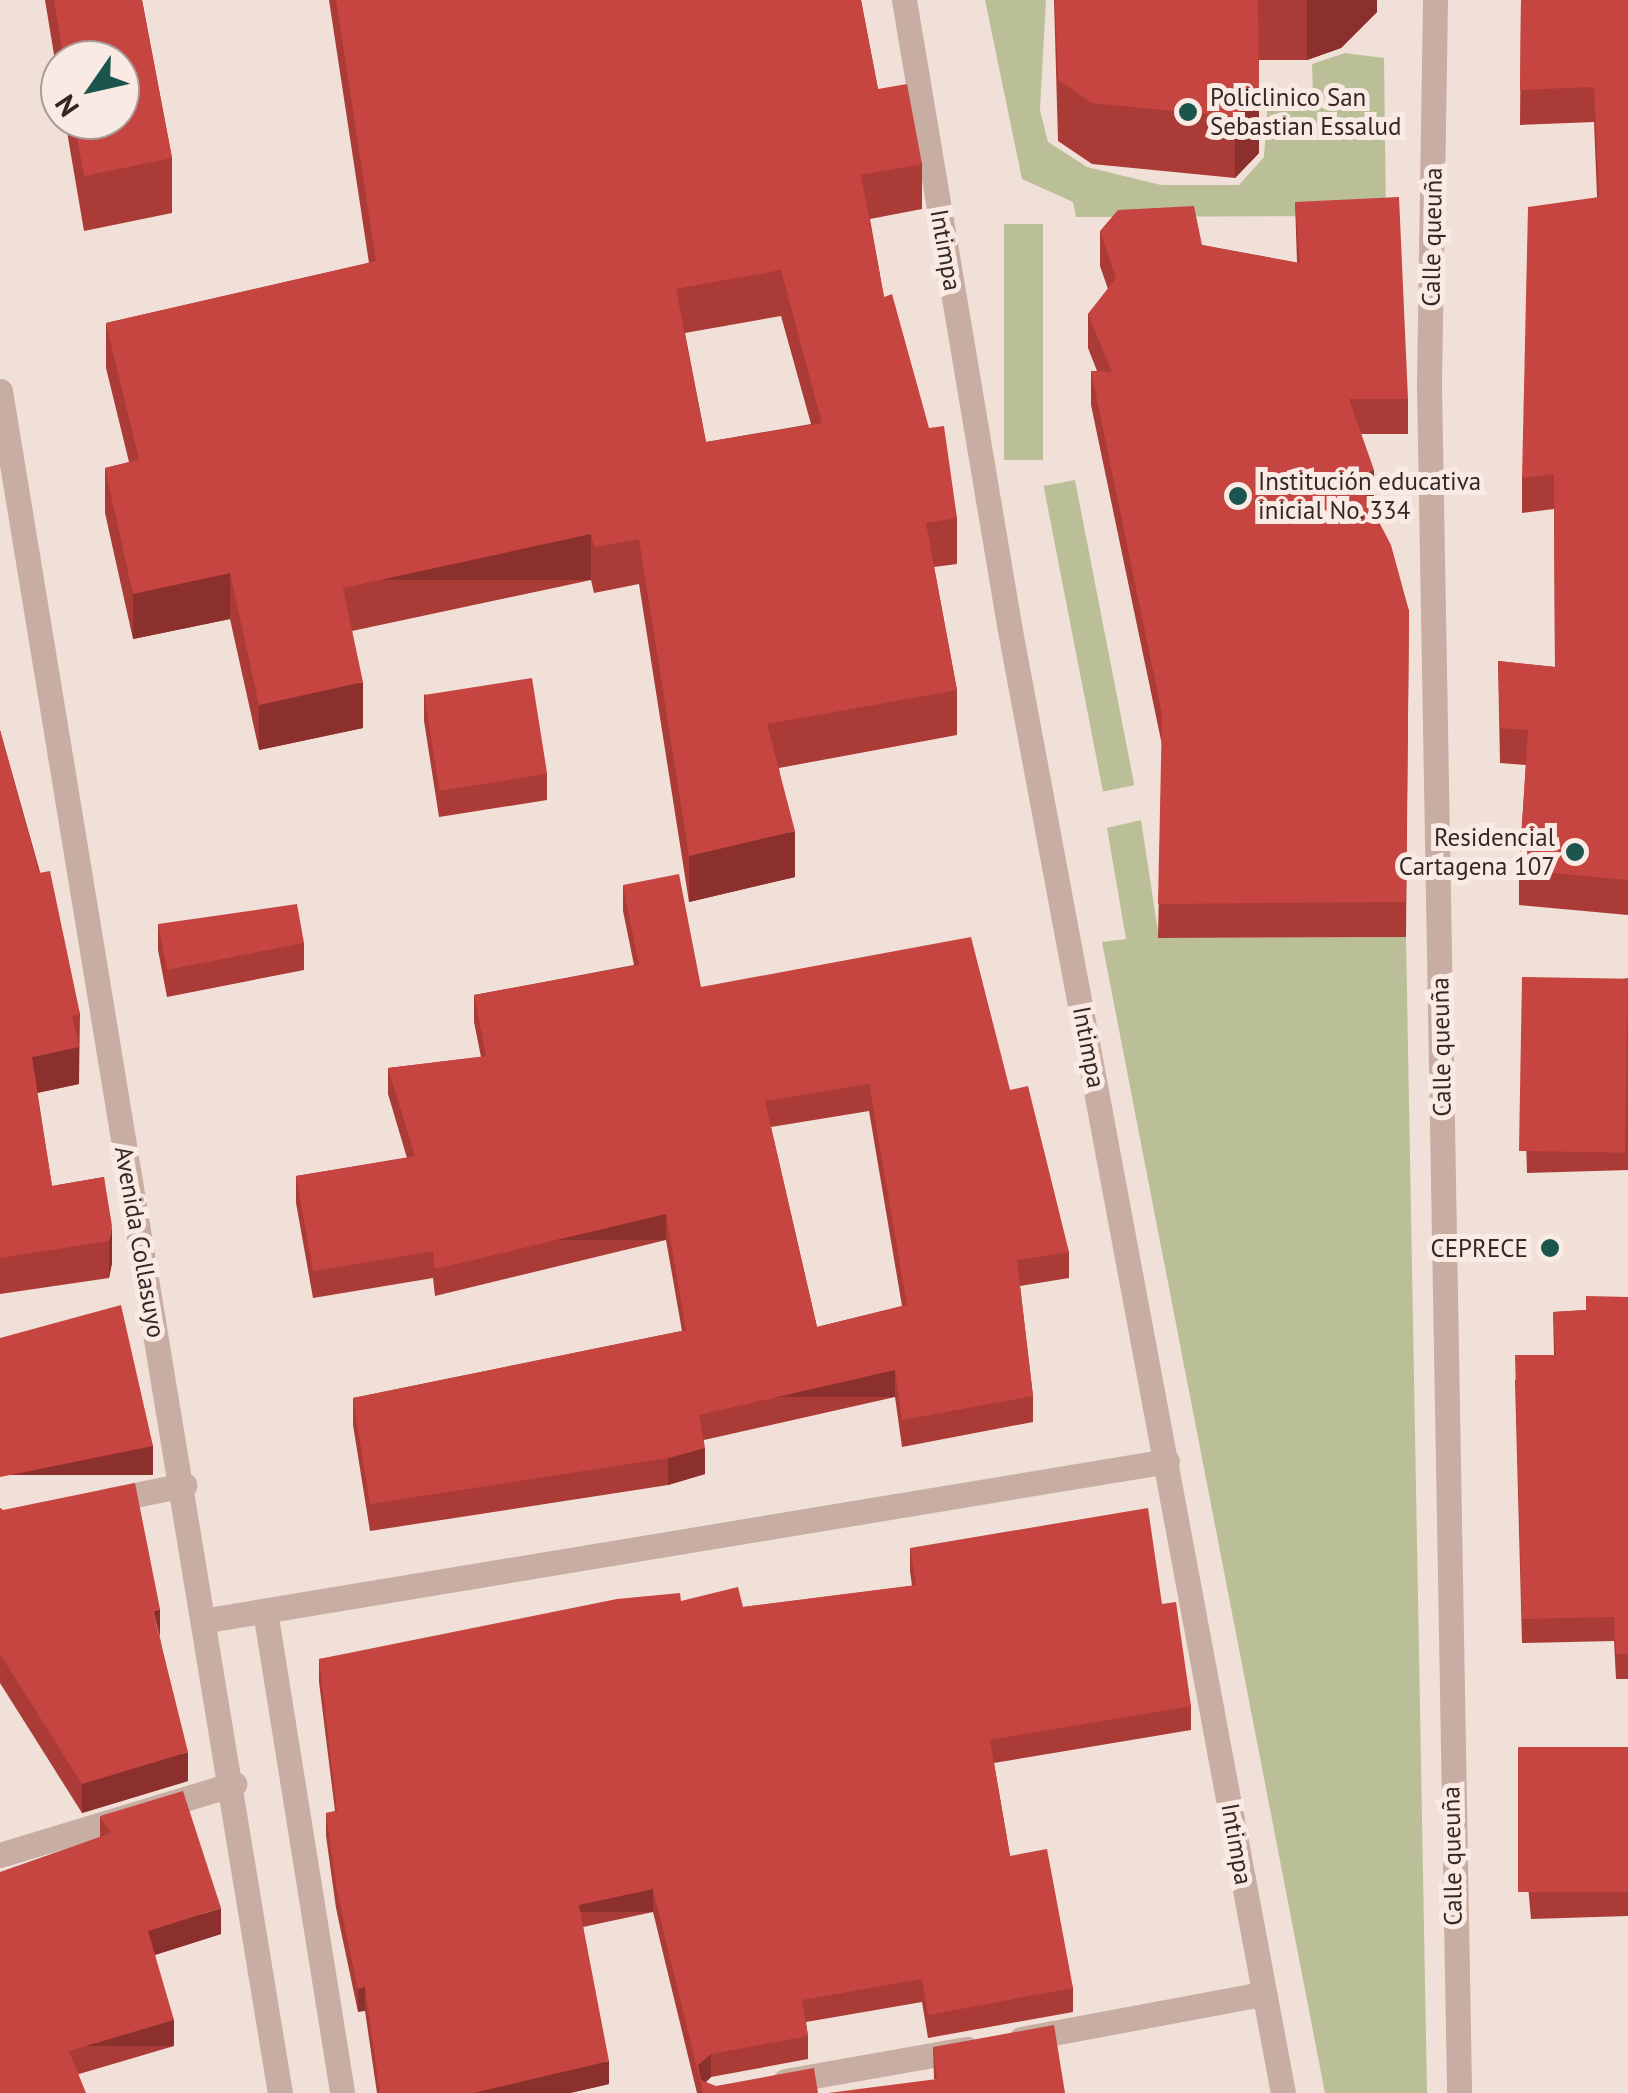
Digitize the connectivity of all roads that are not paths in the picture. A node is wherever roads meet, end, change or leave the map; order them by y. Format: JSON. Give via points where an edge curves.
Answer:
{"nodes":[{"id":1,"x":904,"y":0,"type":"edge"},
{"id":2,"x":1435,"y":0,"type":"edge"},
{"id":3,"x":0,"y":390,"type":"edge"},
{"id":4,"x":1168,"y":1461,"type":"junction"},
{"id":5,"x":184,"y":1485,"type":"junction"},
{"id":6,"x":74,"y":1508,"type":"edge"},
{"id":7,"x":264,"y":1610,"type":"junction"},
{"id":8,"x":208,"y":1620,"type":"junction"},
{"id":9,"x":234,"y":1784,"type":"junction"},
{"id":10,"x":0,"y":1855,"type":"edge"},
{"id":11,"x":1262,"y":1994,"type":"junction"},
{"id":12,"x":823,"y":2084,"type":"edge"},
{"id":13,"x":750,"y":2087,"type":"edge"},
{"id":14,"x":280,"y":2093,"type":"edge"},
{"id":15,"x":342,"y":2093,"type":"edge"},
{"id":16,"x":1283,"y":2093,"type":"edge"},
{"id":17,"x":1460,"y":2093,"type":"edge"}],
"edges":[{"from":1,"to":4,"type":"street","name":"Intimpa","via":[[1013,644]]},
{"from":2,"to":17,"type":"street","name":"Calle queuña","via":[[1430,386]]},
{"from":3,"to":5,"type":"street","name":"Avenida Collasuyo"},
{"from":4,"to":7,"type":"street"},
{"from":4,"to":11,"type":"street","name":"Intimpa"},
{"from":5,"to":6,"type":"street"},
{"from":5,"to":8,"type":"street","name":"Avenida Collasuyo"},
{"from":7,"to":8,"type":"street"},
{"from":7,"to":15,"type":"street"},
{"from":8,"to":9,"type":"street","name":"Avenida Collasuyo"},
{"from":9,"to":10,"type":"street"},
{"from":9,"to":14,"type":"street","name":"Avenida Collasuyo"},
{"from":11,"to":12,"type":"street"},
{"from":11,"to":16,"type":"street","name":"Intimpa"},
{"from":12,"to":13,"type":"street"}]}
